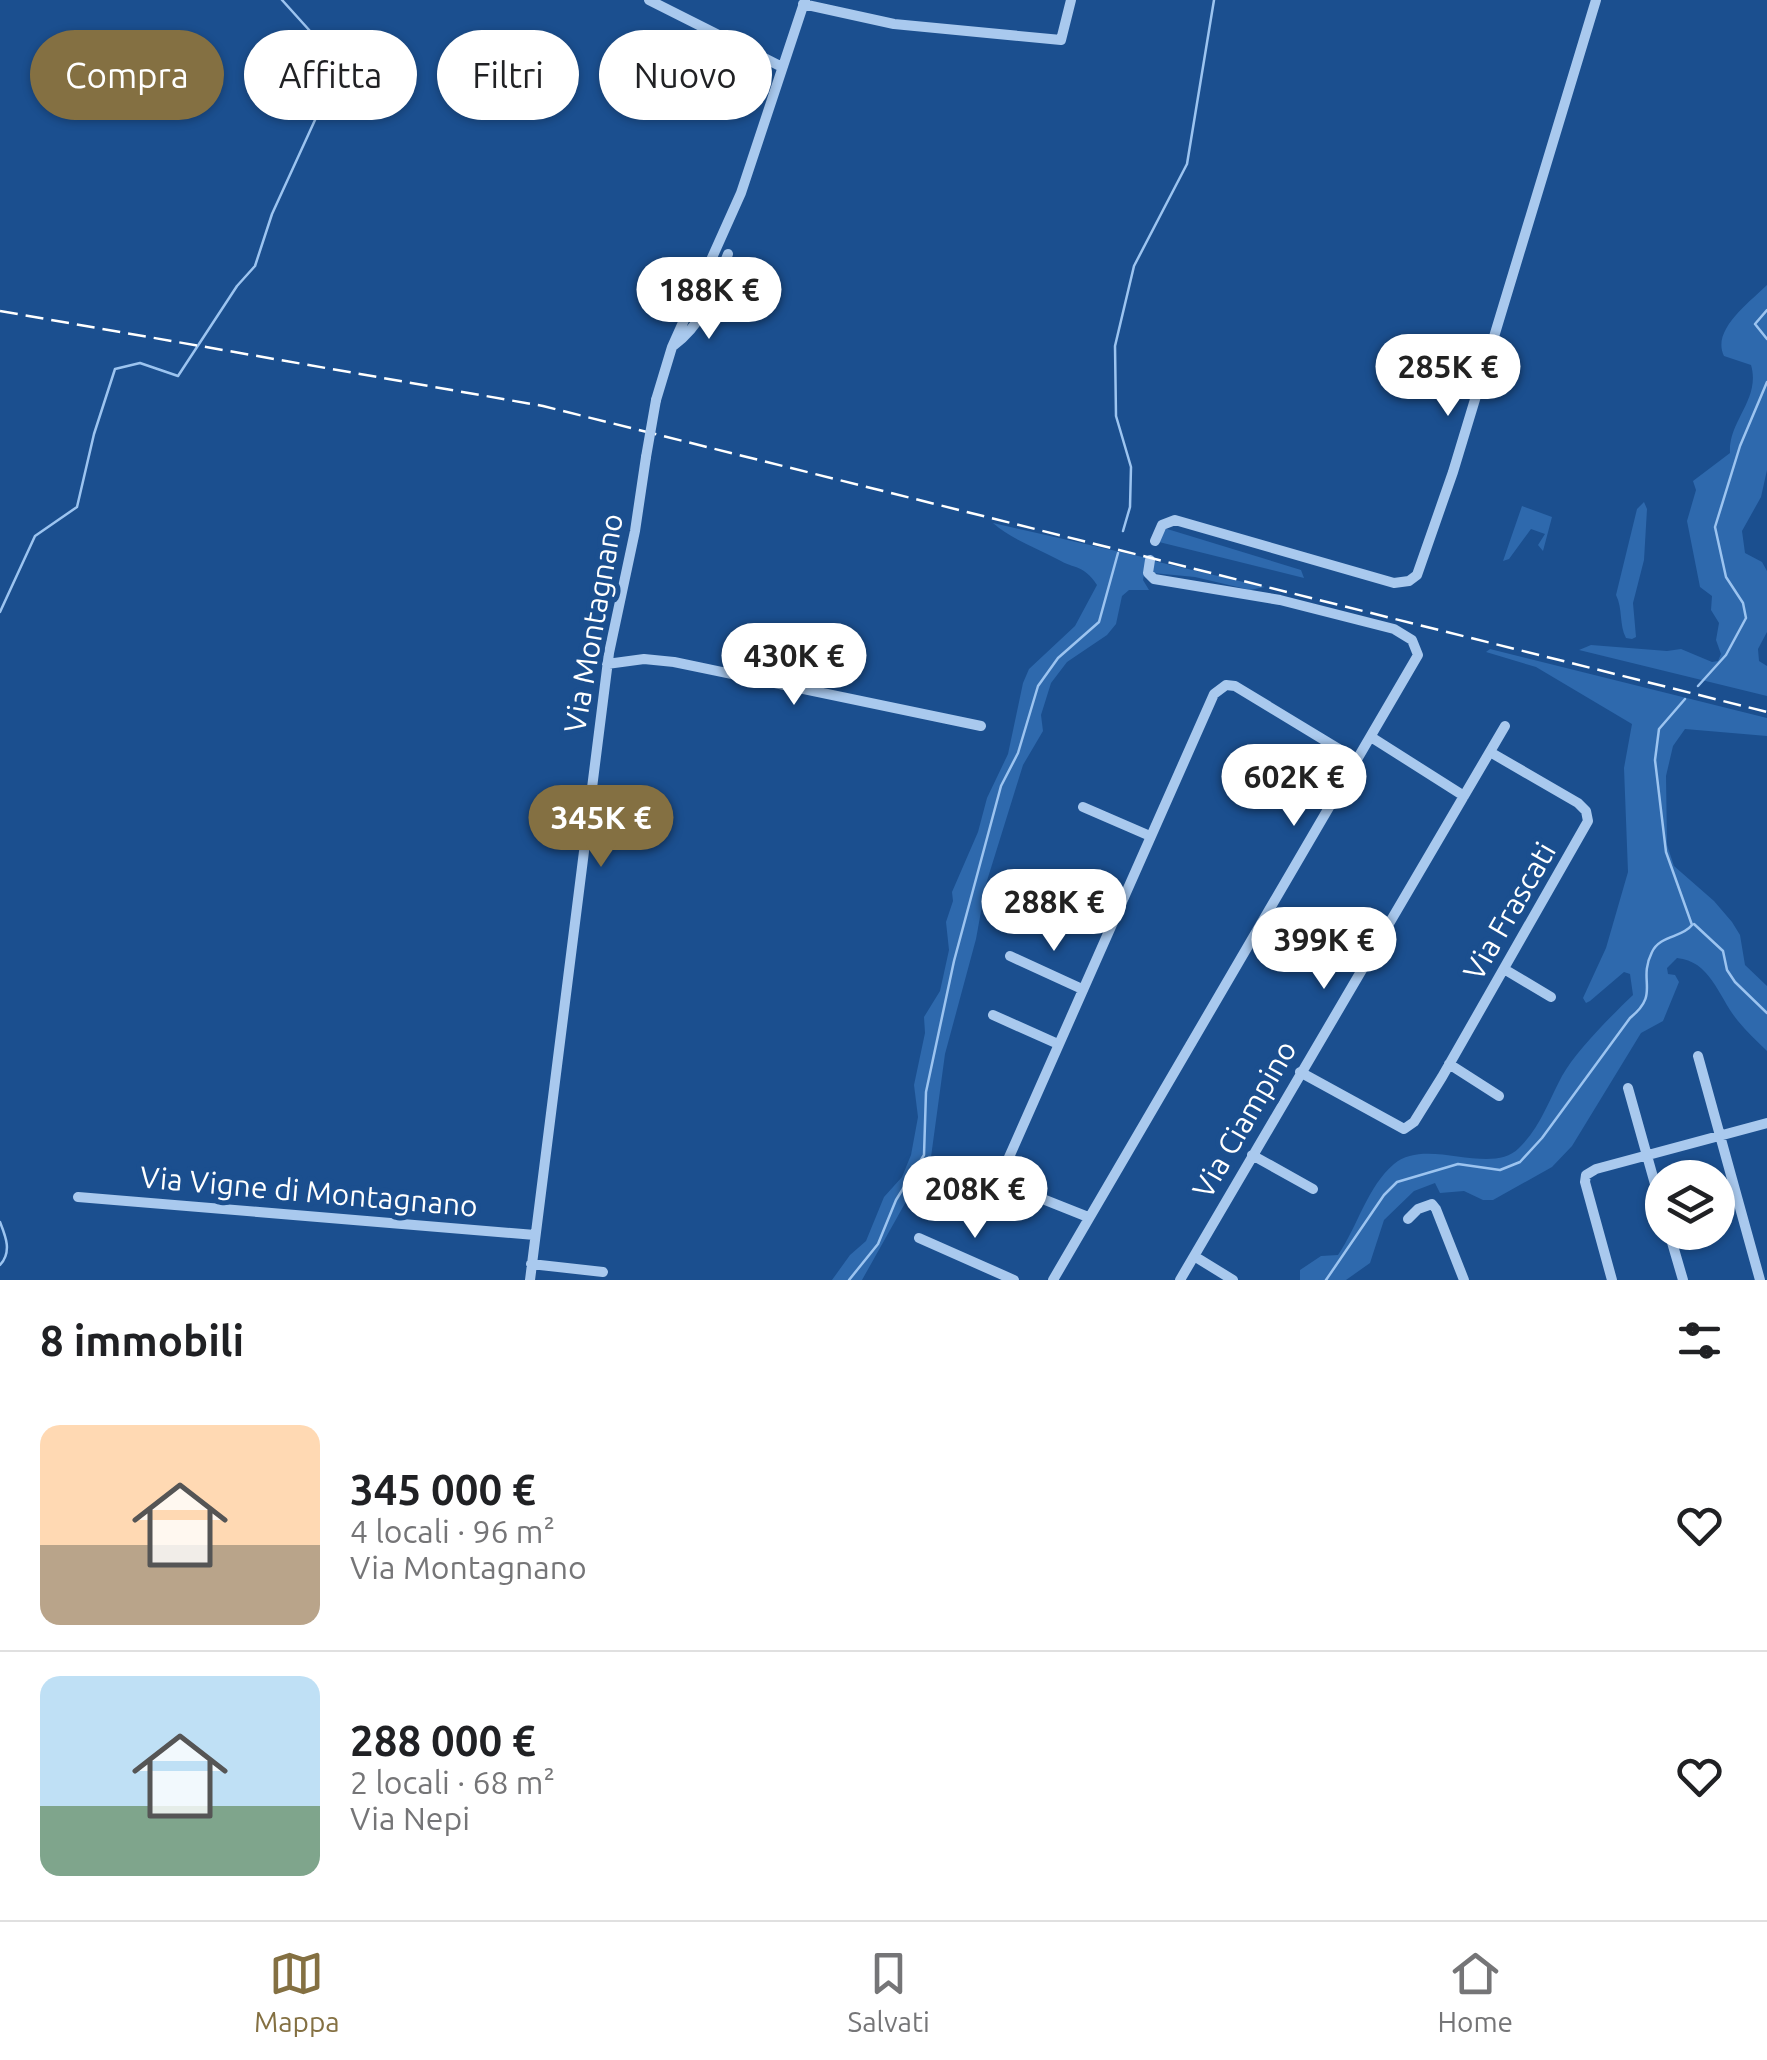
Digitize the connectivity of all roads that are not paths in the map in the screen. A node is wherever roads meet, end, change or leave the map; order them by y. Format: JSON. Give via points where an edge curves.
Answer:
{"nodes":[{"id":1,"x":649,"y":0,"type":"edge"},
{"id":2,"x":1071,"y":0,"type":"edge"},
{"id":3,"x":1596,"y":0,"type":"edge"},
{"id":4,"x":804,"y":2,"type":"edge"},
{"id":5,"x":780,"y":66,"type":"junction"},
{"id":6,"x":728,"y":254,"type":"dead end"},
{"id":7,"x":672,"y":347,"type":"junction"},
{"id":8,"x":1155,"y":541,"type":"dead end"},
{"id":9,"x":1150,"y":560,"type":"dead end"},
{"id":10,"x":607,"y":664,"type":"junction"},
{"id":11,"x":981,"y":726,"type":"dead end"},
{"id":12,"x":1505,"y":726,"type":"dead end"},
{"id":13,"x":1371,"y":737,"type":"junction"},
{"id":14,"x":1490,"y":752,"type":"junction"},
{"id":15,"x":1357,"y":760,"type":"junction"},
{"id":16,"x":1464,"y":796,"type":"junction"},
{"id":17,"x":1084,"y":807,"type":"dead end"},
{"id":18,"x":1150,"y":836,"type":"junction"},
{"id":19,"x":1010,"y":956,"type":"dead end"},
{"id":20,"x":1504,"y":969,"type":"junction"},
{"id":21,"x":1082,"y":989,"type":"junction"},
{"id":22,"x":1551,"y":997,"type":"dead end"},
{"id":23,"x":993,"y":1015,"type":"dead end"},
{"id":24,"x":1058,"y":1044,"type":"junction"},
{"id":25,"x":1698,"y":1056,"type":"dead end"},
{"id":26,"x":1449,"y":1064,"type":"junction"},
{"id":27,"x":1300,"y":1072,"type":"junction"},
{"id":28,"x":1628,"y":1088,"type":"dead end"},
{"id":29,"x":1499,"y":1096,"type":"dead end"},
{"id":30,"x":1767,"y":1123,"type":"edge"},
{"id":31,"x":1721,"y":1136,"type":"junction"},
{"id":32,"x":1252,"y":1155,"type":"junction"},
{"id":33,"x":1648,"y":1157,"type":"junction"},
{"id":34,"x":1649,"y":1160,"type":"edge"},
{"id":35,"x":1313,"y":1190,"type":"dead end"},
{"id":36,"x":78,"y":1196,"type":"dead end"},
{"id":37,"x":1088,"y":1217,"type":"junction"},
{"id":38,"x":1408,"y":1219,"type":"dead end"},
{"id":39,"x":535,"y":1234,"type":"junction"},
{"id":40,"x":919,"y":1238,"type":"dead end"},
{"id":41,"x":1674,"y":1250,"type":"edge"},
{"id":42,"x":1194,"y":1256,"type":"junction"},
{"id":43,"x":531,"y":1264,"type":"junction"},
{"id":44,"x":603,"y":1272,"type":"dead end"},
{"id":45,"x":530,"y":1280,"type":"edge"},
{"id":46,"x":1014,"y":1280,"type":"edge"},
{"id":47,"x":1053,"y":1280,"type":"edge"},
{"id":48,"x":1180,"y":1280,"type":"edge"},
{"id":49,"x":1234,"y":1280,"type":"edge"},
{"id":50,"x":1464,"y":1280,"type":"edge"},
{"id":51,"x":1612,"y":1280,"type":"edge"},
{"id":52,"x":1683,"y":1280,"type":"edge"},
{"id":53,"x":1760,"y":1280,"type":"edge"}],
"edges":[{"from":1,"to":5,"type":"street"},
{"from":2,"to":4,"type":"street","via":[[1060,43],[885,23]]},
{"from":3,"to":8,"type":"street","via":[[1418,575],[1394,583],[1174,520],[1162,525]]},
{"from":4,"to":5,"type":"street","name":"Via Montagnano"},
{"from":5,"to":7,"type":"street","name":"Via Montagnano","via":[[739,198]]},
{"from":6,"to":7,"type":"street","via":[[704,315]]},
{"from":7,"to":10,"type":"street","name":"Via Montagnano","bridge":true,"via":[[656,400]]},
{"from":9,"to":13,"type":"street","via":[[1149,575],[1158,580],[1292,603],[1410,638],[1416,660]]},
{"from":10,"to":11,"type":"street","via":[[674,662]]},
{"from":10,"to":39,"type":"street","name":"Via Montagnano"},
{"from":12,"to":14,"type":"street","name":"Via Ciampino"},
{"from":13,"to":15,"type":"street"},
{"from":13,"to":16,"type":"street"},
{"from":14,"to":16,"type":"street","name":"Via Ciampino"},
{"from":14,"to":20,"type":"street","name":"Via Frascati","via":[[1578,803],[1588,821]]},
{"from":15,"to":18,"type":"street","via":[[1226,685],[1211,700]]},
{"from":15,"to":37,"type":"street"},
{"from":16,"to":27,"type":"street","name":"Via Ciampino"},
{"from":17,"to":18,"type":"street"},
{"from":18,"to":21,"type":"street"},
{"from":19,"to":21,"type":"street"},
{"from":20,"to":22,"type":"street"},
{"from":20,"to":26,"type":"street","name":"Via Frascati"},
{"from":21,"to":24,"type":"street"},
{"from":23,"to":24,"type":"street"},
{"from":24,"to":37,"type":"street","via":[[1001,1177]]},
{"from":25,"to":31,"type":"street"},
{"from":26,"to":27,"type":"street","name":"Via Frascati","via":[[1404,1129]]},
{"from":26,"to":29,"type":"street"},
{"from":27,"to":32,"type":"street","name":"Via Ciampino"},
{"from":28,"to":33,"type":"street"},
{"from":30,"to":31,"type":"street"},
{"from":31,"to":33,"type":"street"},
{"from":31,"to":53,"type":"street"},
{"from":32,"to":35,"type":"street"},
{"from":32,"to":42,"type":"street","name":"Via Ciampino"},
{"from":33,"to":34,"type":"street"},
{"from":33,"to":51,"type":"street","via":[[1584,1178]]},
{"from":36,"to":39,"type":"street","name":"Via Vigne di Montagnano"},
{"from":37,"to":47,"type":"street"},
{"from":38,"to":50,"type":"street","via":[[1432,1204]]},
{"from":39,"to":43,"type":"street","name":"Via Montagnano"},
{"from":40,"to":46,"type":"street"},
{"from":41,"to":52,"type":"street"},
{"from":42,"to":48,"type":"street","name":"Via Ciampino"},
{"from":42,"to":49,"type":"street"},
{"from":43,"to":44,"type":"street"},
{"from":43,"to":45,"type":"street","name":"Via Montagnano"}]}
